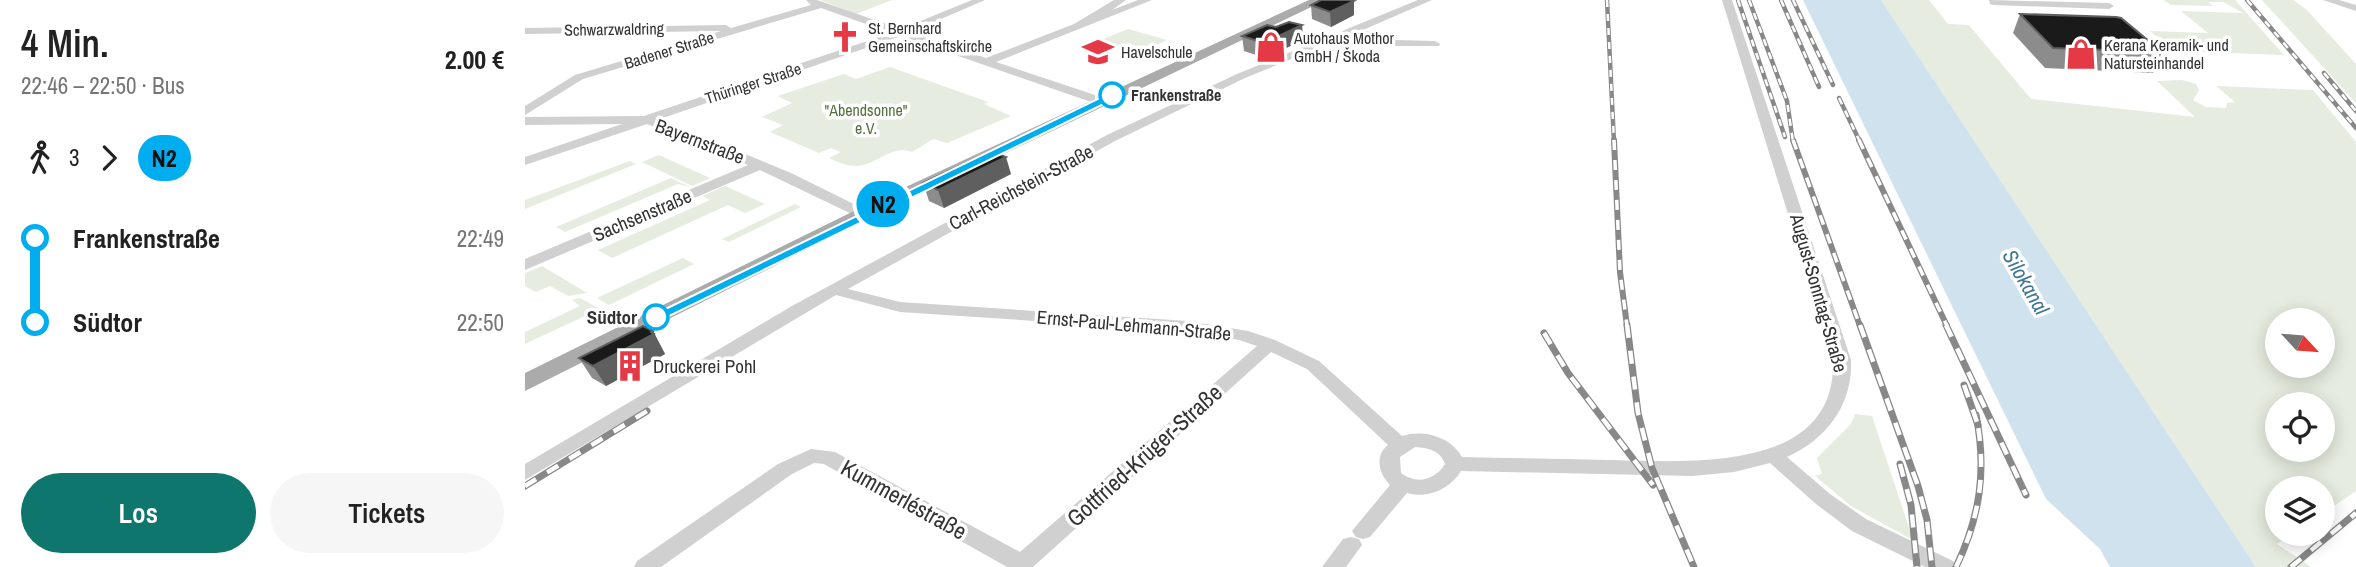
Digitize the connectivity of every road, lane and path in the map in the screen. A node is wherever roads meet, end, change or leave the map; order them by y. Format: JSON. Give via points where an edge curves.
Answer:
{"nodes":[{"id":1,"x":808,"y":0,"type":"edge"},
{"id":2,"x":980,"y":0,"type":"edge"},
{"id":3,"x":1121,"y":0,"type":"edge"},
{"id":4,"x":1147,"y":0,"type":"edge"},
{"id":5,"x":1307,"y":0,"type":"edge"},
{"id":6,"x":1321,"y":0,"type":"edge"},
{"id":7,"x":1427,"y":0,"type":"edge"},
{"id":8,"x":1727,"y":0,"type":"edge"},
{"id":9,"x":2102,"y":0,"type":"edge"},
{"id":10,"x":2327,"y":0,"type":"edge"},
{"id":11,"x":1993,"y":2,"type":"edge"},
{"id":12,"x":820,"y":5,"type":"junction"},
{"id":13,"x":2356,"y":8,"type":"edge"},
{"id":14,"x":1078,"y":26,"type":"junction"},
{"id":15,"x":744,"y":27,"type":"junction"},
{"id":16,"x":525,"y":31,"type":"edge"},
{"id":17,"x":1355,"y":31,"type":"junction"},
{"id":18,"x":900,"y":33,"type":"junction"},
{"id":19,"x":1434,"y":44,"type":"dead end"},
{"id":20,"x":985,"y":62,"type":"junction"},
{"id":21,"x":1091,"y":98,"type":"junction"},
{"id":22,"x":525,"y":111,"type":"edge"},
{"id":23,"x":525,"y":121,"type":"edge"},
{"id":24,"x":641,"y":121,"type":"junction"},
{"id":25,"x":525,"y":161,"type":"edge"},
{"id":26,"x":759,"y":164,"type":"junction"},
{"id":27,"x":858,"y":212,"type":"junction"},
{"id":28,"x":525,"y":265,"type":"edge"},
{"id":29,"x":834,"y":290,"type":"junction"},
{"id":30,"x":1269,"y":344,"type":"junction"},
{"id":31,"x":525,"y":370,"type":"edge"},
{"id":32,"x":525,"y":383,"type":"edge"},
{"id":33,"x":1400,"y":445,"type":"junction"},
{"id":34,"x":1773,"y":455,"type":"junction"},
{"id":35,"x":1455,"y":464,"type":"junction"},
{"id":36,"x":525,"y":473,"type":"edge"},
{"id":37,"x":1403,"y":484,"type":"junction"},
{"id":38,"x":1020,"y":566,"type":"edge"},
{"id":39,"x":645,"y":567,"type":"edge"},
{"id":40,"x":1333,"y":567,"type":"edge"},
{"id":41,"x":1945,"y":567,"type":"edge"}],
"edges":[{"from":1,"to":12,"type":"street"},
{"from":2,"to":18,"type":"street","name":"Thüringer Straße"},
{"from":3,"to":14,"type":"street"},
{"from":4,"to":14,"type":"street"},
{"from":5,"to":21,"type":"main road"},
{"from":6,"to":27,"type":"main road"},
{"from":7,"to":17,"type":"street","name":"Carl-Reichstein-Straße"},
{"from":8,"to":34,"type":"street","name":"August-Sonntag-Straße","via":[[1845,379],[1835,405],[1817,428]]},
{"from":9,"to":11,"type":"street","via":[[2109,6]]},
{"from":10,"to":13,"type":"street"},
{"from":12,"to":15,"type":"street","name":"Badener Straße"},
{"from":12,"to":18,"type":"street"},
{"from":14,"to":20,"type":"street"},
{"from":15,"to":16,"type":"street","name":"Schwarzwaldring"},
{"from":15,"to":22,"type":"street","name":"Badener Straße","via":[[579,77]]},
{"from":17,"to":19,"type":"street","via":[[1395,43]]},
{"from":17,"to":29,"type":"street","name":"Carl-Reichstein-Straße","via":[[1241,76],[1145,121]]},
{"from":18,"to":20,"type":"street"},
{"from":18,"to":24,"type":"street","name":"Thüringer Straße"},
{"from":20,"to":21,"type":"street"},
{"from":21,"to":27,"type":"main road"},
{"from":23,"to":24,"type":"street","name":"Bayernstraße"},
{"from":24,"to":25,"type":"street","name":"Thüringer Straße"},
{"from":24,"to":26,"type":"street","name":"Bayernstraße","via":[[661,123]]},
{"from":26,"to":27,"type":"street","name":"Bayernstraße"},
{"from":26,"to":28,"type":"street","name":"Sachsenstraße"},
{"from":27,"to":31,"type":"main road"},
{"from":27,"to":32,"type":"main road"},
{"from":29,"to":30,"type":"street","name":"Ernst-Paul-Lehmann-Straße","via":[[900,307],[1188,326]]},
{"from":29,"to":36,"type":"street","name":"Carl-Reichstein-Straße"},
{"from":30,"to":33,"type":"street","name":"Ernst-Paul-Lehmann-Straße","via":[[1323,373]]},
{"from":30,"to":38,"type":"street","name":"Gottfried-Krüger-Straße"},
{"from":33,"to":35,"type":"street","via":[[1418,440],[1434,443],[1448,451]]},
{"from":33,"to":37,"type":"street","via":[[1388,462],[1392,477]]},
{"from":34,"to":35,"type":"street","name":"August-Sonntag-Straße","via":[[1684,468]]},
{"from":34,"to":41,"type":"street","via":[[1859,525]]},
{"from":35,"to":37,"type":"street","via":[[1448,478],[1437,485],[1414,488]]},
{"from":37,"to":40,"type":"street"},
{"from":38,"to":39,"type":"street","name":"Kummerléstraße","via":[[828,457],[811,456],[785,469]]}]}
